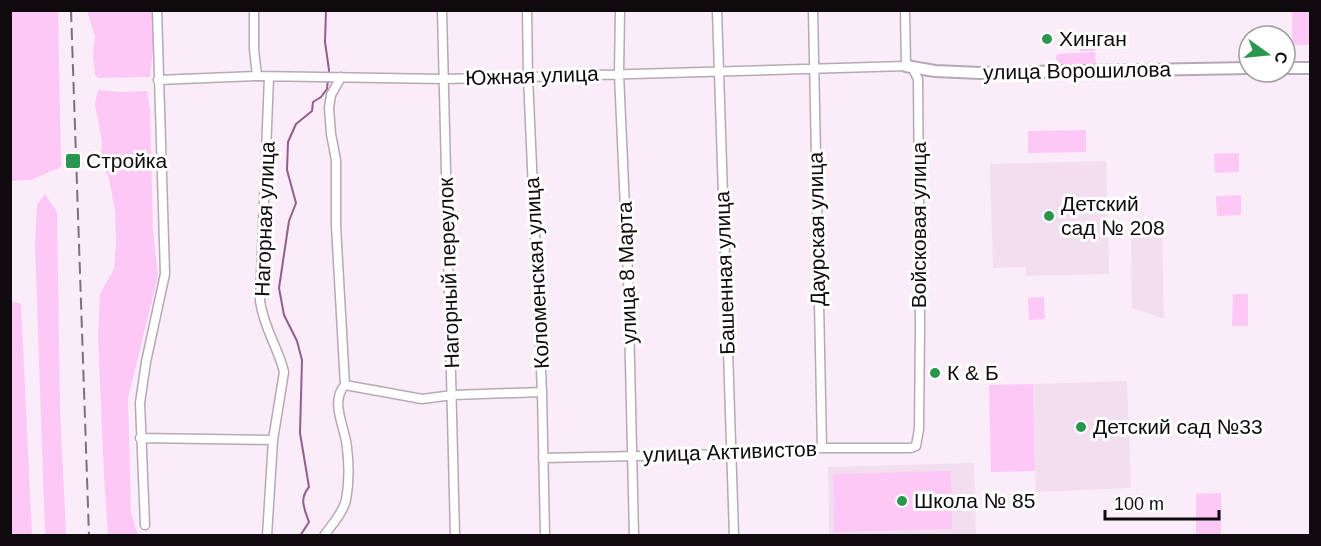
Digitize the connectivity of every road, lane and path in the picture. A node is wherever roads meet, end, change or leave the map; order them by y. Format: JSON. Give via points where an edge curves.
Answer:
{"nodes":[{"id":1,"x":157,"y":10,"type":"edge"},
{"id":2,"x":254,"y":10,"type":"edge"},
{"id":3,"x":442,"y":10,"type":"edge"},
{"id":4,"x":527,"y":10,"type":"edge"},
{"id":5,"x":620,"y":10,"type":"edge"},
{"id":6,"x":717,"y":10,"type":"edge"},
{"id":7,"x":813,"y":10,"type":"edge"},
{"id":8,"x":905,"y":10,"type":"edge"},
{"id":9,"x":906,"y":66,"type":"junction"},
{"id":10,"x":1237,"y":68,"type":"edge"},
{"id":11,"x":813,"y":69,"type":"junction"},
{"id":12,"x":718,"y":72,"type":"junction"},
{"id":13,"x":619,"y":74,"type":"junction"},
{"id":14,"x":257,"y":76,"type":"junction"},
{"id":15,"x":269,"y":77,"type":"junction"},
{"id":16,"x":341,"y":77,"type":"junction"},
{"id":17,"x":528,"y":77,"type":"junction"},
{"id":18,"x":444,"y":79,"type":"junction"},
{"id":19,"x":158,"y":80,"type":"junction"},
{"id":20,"x":345,"y":385,"type":"junction"},
{"id":21,"x":542,"y":392,"type":"junction"},
{"id":22,"x":453,"y":395,"type":"junction"},
{"id":23,"x":140,"y":438,"type":"junction"},
{"id":24,"x":273,"y":440,"type":"junction"},
{"id":25,"x":916,"y":446,"type":"joint"},
{"id":26,"x":822,"y":448,"type":"junction"},
{"id":27,"x":732,"y":454,"type":"junction"},
{"id":28,"x":631,"y":456,"type":"junction"},
{"id":29,"x":543,"y":458,"type":"junction"},
{"id":30,"x":145,"y":525,"type":"dead end"},
{"id":31,"x":267,"y":536,"type":"edge"},
{"id":32,"x":324,"y":536,"type":"edge"},
{"id":33,"x":455,"y":536,"type":"edge"},
{"id":34,"x":545,"y":536,"type":"edge"},
{"id":35,"x":634,"y":536,"type":"edge"},
{"id":36,"x":734,"y":536,"type":"edge"}],
"edges":[{"from":1,"to":19,"type":"street"},
{"from":2,"to":14,"type":"street"},
{"from":3,"to":18,"type":"street","name":"Нагорный переулок"},
{"from":4,"to":17,"type":"street","name":"Коломенская улица"},
{"from":5,"to":13,"type":"street","name":"улица 8 Марта"},
{"from":6,"to":12,"type":"street","name":"Башенная улица"},
{"from":7,"to":11,"type":"street","name":"Даурская улица"},
{"from":8,"to":9,"type":"street","name":"Войсковая улица"},
{"from":9,"to":10,"type":"main road","name":"улица Ворошилова","via":[[980,73]]},
{"from":9,"to":11,"type":"street","name":"Южная улица"},
{"from":9,"to":25,"type":"street","name":"Войсковая улица","via":[[914,69],[918,79],[920,328]]},
{"from":11,"to":12,"type":"street","name":"Южная улица"},
{"from":11,"to":26,"type":"street","name":"Даурская улица"},
{"from":12,"to":13,"type":"street","name":"Южная улица"},
{"from":12,"to":27,"type":"street","name":"Башенная улица"},
{"from":13,"to":17,"type":"street","name":"Южная улица"},
{"from":13,"to":28,"type":"street","name":"улица 8 Марта"},
{"from":14,"to":15,"type":"street","name":"Южная улица"},
{"from":14,"to":19,"type":"street","name":"Южная улица"},
{"from":15,"to":16,"type":"street","name":"Южная улица"},
{"from":15,"to":24,"type":"street","name":"Нагорная улица","via":[[260,281],[262,315],[284,372]]},
{"from":16,"to":18,"type":"street","name":"Южная улица"},
{"from":16,"to":20,"type":"street","via":[[329,108],[336,160]]},
{"from":17,"to":18,"type":"street","name":"Южная улица"},
{"from":17,"to":21,"type":"street","name":"Коломенская улица"},
{"from":18,"to":22,"type":"street","name":"Нагорный переулок"},
{"from":19,"to":23,"type":"street","via":[[165,274],[144,373]]},
{"from":20,"to":22,"type":"street","via":[[422,399]]},
{"from":20,"to":32,"type":"street","via":[[340,389],[338,402],[347,448],[346,496],[341,512]]},
{"from":21,"to":22,"type":"street"},
{"from":21,"to":29,"type":"street","name":"Коломенская улица"},
{"from":22,"to":33,"type":"street","name":"Нагорный переулок"},
{"from":23,"to":24,"type":"street"},
{"from":23,"to":30,"type":"street"},
{"from":24,"to":31,"type":"street","name":"Нагорная улица"},
{"from":25,"to":26,"type":"street","name":"улица Активистов"},
{"from":26,"to":27,"type":"street","name":"улица Активистов"},
{"from":27,"to":28,"type":"street","name":"улица Активистов"},
{"from":27,"to":36,"type":"street","name":"Башенная улица"},
{"from":28,"to":29,"type":"street","name":"улица Активистов"},
{"from":28,"to":35,"type":"street","name":"улица 8 Марта"},
{"from":29,"to":34,"type":"street","name":"Коломенская улица"}]}
